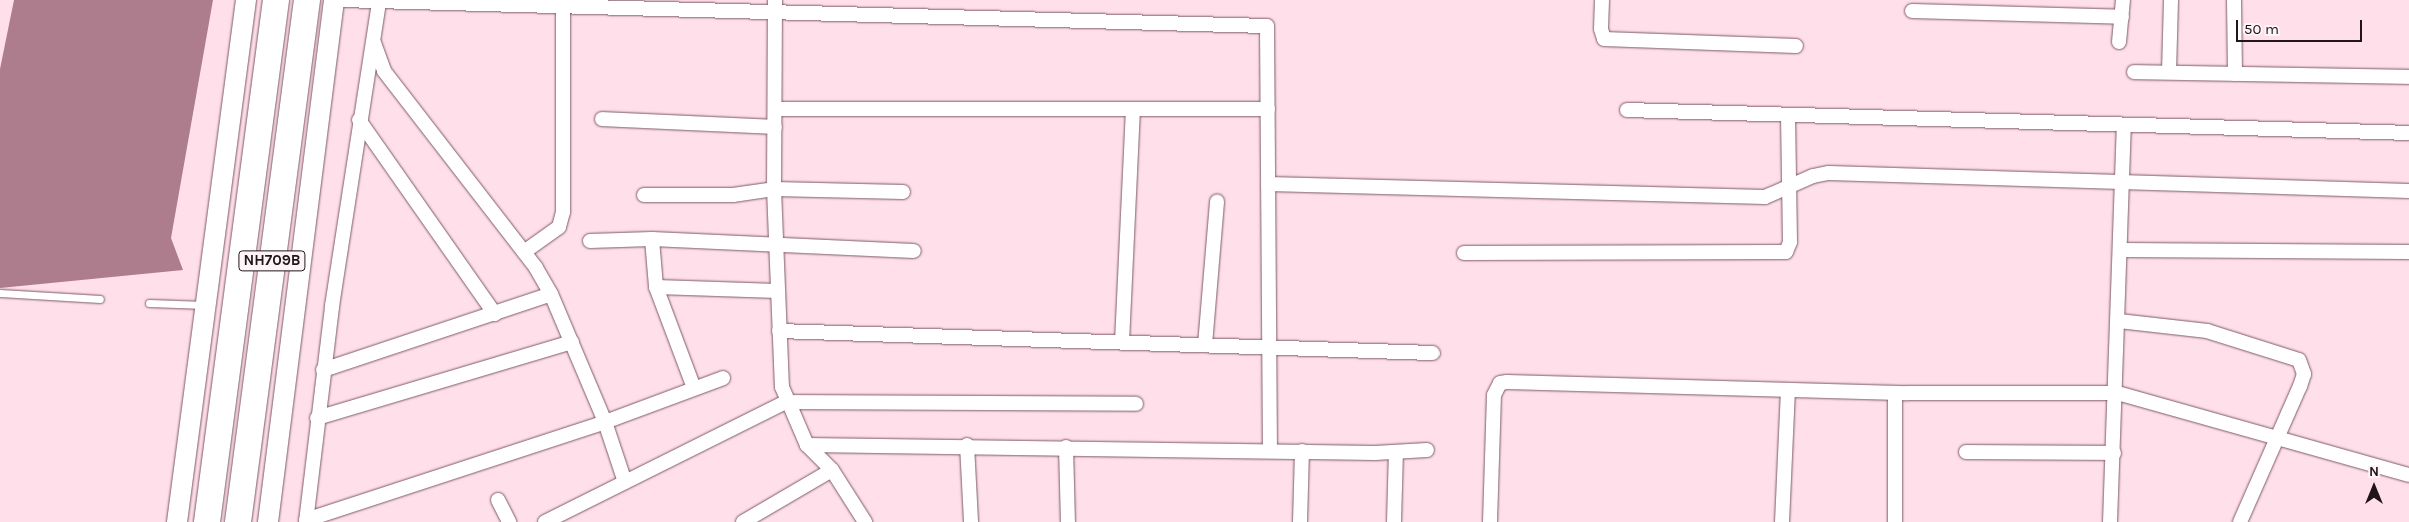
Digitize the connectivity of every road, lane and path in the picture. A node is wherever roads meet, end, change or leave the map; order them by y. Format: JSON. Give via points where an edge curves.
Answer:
{"nodes":[{"id":1,"x":246,"y":0,"type":"edge"},
{"id":2,"x":276,"y":0,"type":"edge"},
{"id":3,"x":307,"y":0,"type":"edge"},
{"id":4,"x":342,"y":0,"type":"edge"},
{"id":5,"x":1602,"y":0,"type":"edge"},
{"id":6,"x":2123,"y":0,"type":"edge"},
{"id":7,"x":2171,"y":0,"type":"edge"},
{"id":8,"x":2234,"y":0,"type":"edge"},
{"id":9,"x":375,"y":3,"type":"junction"},
{"id":10,"x":563,"y":4,"type":"junction"},
{"id":11,"x":775,"y":5,"type":"edge"},
{"id":12,"x":1912,"y":11,"type":"dead end"},
{"id":13,"x":2122,"y":16,"type":"junction"},
{"id":14,"x":2118,"y":42,"type":"dead end"},
{"id":15,"x":374,"y":43,"type":"junction"},
{"id":16,"x":1796,"y":46,"type":"dead end"},
{"id":17,"x":2134,"y":72,"type":"dead end"},
{"id":18,"x":2169,"y":72,"type":"junction"},
{"id":19,"x":2234,"y":74,"type":"junction"},
{"id":20,"x":2409,"y":77,"type":"edge"},
{"id":21,"x":775,"y":109,"type":"junction"},
{"id":22,"x":1133,"y":109,"type":"junction"},
{"id":23,"x":1268,"y":109,"type":"junction"},
{"id":24,"x":1627,"y":110,"type":"dead end"},
{"id":25,"x":1788,"y":115,"type":"junction"},
{"id":26,"x":602,"y":119,"type":"dead end"},
{"id":27,"x":359,"y":120,"type":"junction"},
{"id":28,"x":2124,"y":125,"type":"junction"},
{"id":29,"x":775,"y":127,"type":"junction"},
{"id":30,"x":2409,"y":133,"type":"edge"},
{"id":31,"x":2122,"y":182,"type":"junction"},
{"id":32,"x":1268,"y":184,"type":"junction"},
{"id":33,"x":1791,"y":188,"type":"junction"},
{"id":34,"x":774,"y":189,"type":"junction"},
{"id":35,"x":2409,"y":191,"type":"edge"},
{"id":36,"x":903,"y":192,"type":"dead end"},
{"id":37,"x":644,"y":195,"type":"dead end"},
{"id":38,"x":1217,"y":202,"type":"dead end"},
{"id":39,"x":652,"y":240,"type":"junction"},
{"id":40,"x":590,"y":241,"type":"dead end"},
{"id":41,"x":776,"y":246,"type":"junction"},
{"id":42,"x":2120,"y":250,"type":"junction"},
{"id":43,"x":914,"y":251,"type":"dead end"},
{"id":44,"x":524,"y":252,"type":"junction"},
{"id":45,"x":2409,"y":252,"type":"edge"},
{"id":46,"x":1464,"y":253,"type":"dead end"},
{"id":47,"x":656,"y":287,"type":"junction"},
{"id":48,"x":778,"y":291,"type":"junction"},
{"id":49,"x":0,"y":293,"type":"edge"},
{"id":50,"x":551,"y":294,"type":"junction"},
{"id":51,"x":100,"y":299,"type":"dead end"},
{"id":52,"x":149,"y":303,"type":"dead end"},
{"id":53,"x":206,"y":305,"type":"junction"},
{"id":54,"x":495,"y":314,"type":"junction"},
{"id":55,"x":2118,"y":321,"type":"junction"},
{"id":56,"x":779,"y":331,"type":"junction"},
{"id":57,"x":572,"y":342,"type":"junction"},
{"id":58,"x":1122,"y":342,"type":"junction"},
{"id":59,"x":1205,"y":345,"type":"junction"},
{"id":60,"x":1270,"y":347,"type":"junction"},
{"id":61,"x":1433,"y":353,"type":"dead end"},
{"id":62,"x":324,"y":370,"type":"junction"},
{"id":63,"x":723,"y":378,"type":"dead end"},
{"id":64,"x":694,"y":388,"type":"junction"},
{"id":65,"x":1788,"y":390,"type":"junction"},
{"id":66,"x":1895,"y":393,"type":"junction"},
{"id":67,"x":2117,"y":393,"type":"junction"},
{"id":68,"x":786,"y":402,"type":"junction"},
{"id":69,"x":1136,"y":404,"type":"dead end"},
{"id":70,"x":317,"y":418,"type":"junction"},
{"id":71,"x":605,"y":422,"type":"junction"},
{"id":72,"x":2278,"y":440,"type":"junction"},
{"id":73,"x":807,"y":445,"type":"junction"},
{"id":74,"x":967,"y":445,"type":"junction"},
{"id":75,"x":1066,"y":447,"type":"junction"},
{"id":76,"x":1426,"y":450,"type":"dead end"},
{"id":77,"x":1270,"y":451,"type":"junction"},
{"id":78,"x":1302,"y":451,"type":"junction"},
{"id":79,"x":1396,"y":452,"type":"junction"},
{"id":80,"x":1966,"y":452,"type":"dead end"},
{"id":81,"x":2114,"y":453,"type":"junction"},
{"id":82,"x":832,"y":470,"type":"junction"},
{"id":83,"x":2409,"y":475,"type":"edge"},
{"id":84,"x":625,"y":482,"type":"junction"},
{"id":85,"x":498,"y":500,"type":"dead end"},
{"id":86,"x":306,"y":521,"type":"edge"},
{"id":87,"x":177,"y":522,"type":"edge"},
{"id":88,"x":207,"y":522,"type":"edge"},
{"id":89,"x":238,"y":522,"type":"edge"},
{"id":90,"x":268,"y":522,"type":"edge"},
{"id":91,"x":509,"y":522,"type":"edge"},
{"id":92,"x":545,"y":522,"type":"edge"},
{"id":93,"x":743,"y":522,"type":"edge"},
{"id":94,"x":865,"y":522,"type":"edge"},
{"id":95,"x":971,"y":522,"type":"edge"},
{"id":96,"x":1068,"y":522,"type":"edge"},
{"id":97,"x":1300,"y":522,"type":"edge"},
{"id":98,"x":1394,"y":522,"type":"edge"},
{"id":99,"x":1490,"y":522,"type":"edge"},
{"id":100,"x":1782,"y":522,"type":"edge"},
{"id":101,"x":1895,"y":522,"type":"edge"},
{"id":102,"x":2110,"y":522,"type":"edge"},
{"id":103,"x":2240,"y":522,"type":"edge"}],
"edges":[{"from":1,"to":53,"type":"street"},
{"from":2,"to":88,"type":"highway","number":"NH709B"},
{"from":3,"to":89,"type":"highway","number":"NH709B"},
{"from":4,"to":9,"type":"street"},
{"from":4,"to":90,"type":"street"},
{"from":5,"to":16,"type":"street","via":[[1601,30],[1604,39]]},
{"from":6,"to":13,"type":"street"},
{"from":7,"to":18,"type":"street"},
{"from":8,"to":19,"type":"street"},
{"from":9,"to":10,"type":"street"},
{"from":9,"to":15,"type":"street"},
{"from":10,"to":11,"type":"street"},
{"from":10,"to":44,"type":"street","via":[[563,212],[559,227]]},
{"from":11,"to":21,"type":"street"},
{"from":11,"to":23,"type":"street","via":[[1268,26]]},
{"from":12,"to":13,"type":"street"},
{"from":13,"to":14,"type":"street"},
{"from":15,"to":27,"type":"street"},
{"from":15,"to":44,"type":"street","via":[[384,71]]},
{"from":17,"to":18,"type":"street"},
{"from":18,"to":19,"type":"street"},
{"from":19,"to":20,"type":"street"},
{"from":21,"to":22,"type":"street"},
{"from":21,"to":29,"type":"street"},
{"from":22,"to":23,"type":"street"},
{"from":22,"to":58,"type":"street"},
{"from":23,"to":32,"type":"street"},
{"from":24,"to":25,"type":"street"},
{"from":25,"to":28,"type":"street"},
{"from":25,"to":33,"type":"street"},
{"from":26,"to":29,"type":"street"},
{"from":27,"to":54,"type":"street"},
{"from":27,"to":62,"type":"street"},
{"from":28,"to":30,"type":"street"},
{"from":28,"to":31,"type":"street"},
{"from":29,"to":34,"type":"street"},
{"from":31,"to":33,"type":"street","via":[[1829,173],[1813,176]]},
{"from":31,"to":35,"type":"street"},
{"from":31,"to":42,"type":"street"},
{"from":32,"to":33,"type":"street","via":[[1765,197]]},
{"from":32,"to":60,"type":"street"},
{"from":33,"to":46,"type":"street","via":[[1789,248],[1779,254]]},
{"from":34,"to":36,"type":"street"},
{"from":34,"to":37,"type":"street","via":[[733,195]]},
{"from":34,"to":41,"type":"street"},
{"from":38,"to":59,"type":"street"},
{"from":39,"to":40,"type":"street"},
{"from":39,"to":41,"type":"street"},
{"from":39,"to":47,"type":"street"},
{"from":41,"to":43,"type":"street"},
{"from":41,"to":48,"type":"street"},
{"from":42,"to":45,"type":"street"},
{"from":42,"to":55,"type":"street"},
{"from":44,"to":50,"type":"street"},
{"from":47,"to":48,"type":"street"},
{"from":47,"to":64,"type":"street"},
{"from":48,"to":56,"type":"street"},
{"from":49,"to":51,"type":"lane"},
{"from":50,"to":54,"type":"street"},
{"from":50,"to":57,"type":"street"},
{"from":52,"to":53,"type":"lane"},
{"from":53,"to":87,"type":"street"},
{"from":54,"to":62,"type":"street"},
{"from":55,"to":67,"type":"street"},
{"from":55,"to":72,"type":"street","via":[[2207,331],[2299,360],[2304,374]]},
{"from":56,"to":58,"type":"street"},
{"from":56,"to":68,"type":"street","via":[[780,373]]},
{"from":57,"to":70,"type":"street"},
{"from":57,"to":71,"type":"street"},
{"from":58,"to":59,"type":"street"},
{"from":59,"to":60,"type":"street"},
{"from":60,"to":61,"type":"street"},
{"from":60,"to":77,"type":"street"},
{"from":62,"to":70,"type":"street"},
{"from":63,"to":64,"type":"street"},
{"from":64,"to":71,"type":"street"},
{"from":65,"to":66,"type":"street"},
{"from":65,"to":99,"type":"street","via":[[1500,383],[1494,396]]},
{"from":65,"to":100,"type":"street"},
{"from":66,"to":67,"type":"street"},
{"from":66,"to":101,"type":"street"},
{"from":67,"to":72,"type":"street"},
{"from":67,"to":81,"type":"street"},
{"from":68,"to":69,"type":"street"},
{"from":68,"to":73,"type":"street"},
{"from":68,"to":84,"type":"street"},
{"from":70,"to":86,"type":"street"},
{"from":71,"to":84,"type":"street"},
{"from":71,"to":86,"type":"street"},
{"from":72,"to":83,"type":"street"},
{"from":72,"to":103,"type":"street"},
{"from":73,"to":74,"type":"street"},
{"from":73,"to":82,"type":"street"},
{"from":74,"to":75,"type":"street"},
{"from":74,"to":95,"type":"street"},
{"from":75,"to":77,"type":"street"},
{"from":75,"to":96,"type":"street"},
{"from":76,"to":79,"type":"street"},
{"from":77,"to":78,"type":"street"},
{"from":78,"to":79,"type":"street"},
{"from":78,"to":97,"type":"street"},
{"from":79,"to":98,"type":"street"},
{"from":80,"to":81,"type":"street"},
{"from":81,"to":102,"type":"street"},
{"from":82,"to":93,"type":"street"},
{"from":82,"to":94,"type":"street"},
{"from":84,"to":92,"type":"street"},
{"from":85,"to":91,"type":"street"}]}
